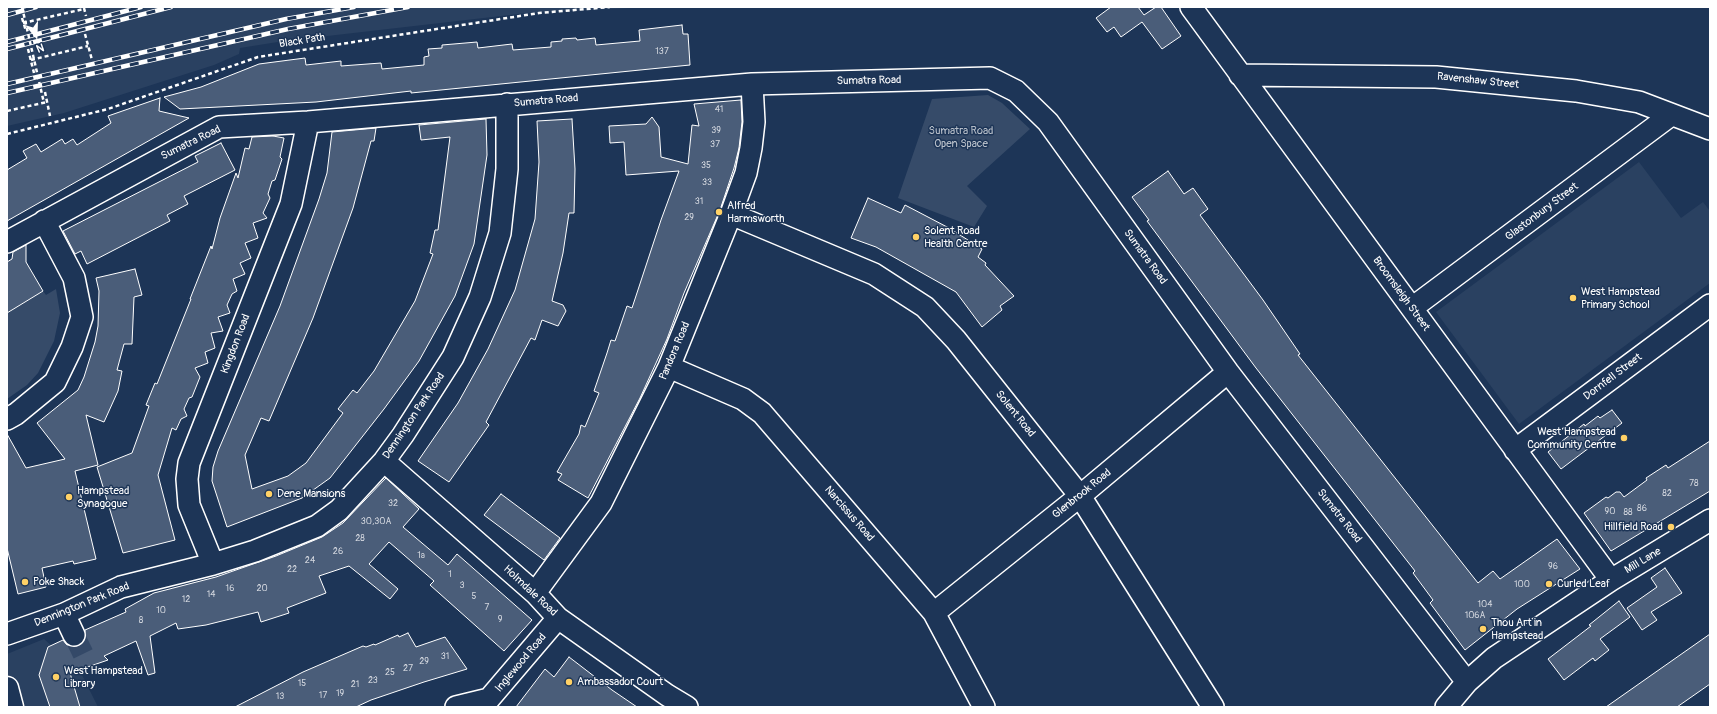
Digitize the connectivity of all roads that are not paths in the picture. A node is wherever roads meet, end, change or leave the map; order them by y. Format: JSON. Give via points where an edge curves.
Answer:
{"nodes":[{"id":1,"x":1191,"y":7,"type":"edge"},
{"id":2,"x":1240,"y":75,"type":"junction"},
{"id":3,"x":752,"y":84,"type":"junction"},
{"id":4,"x":507,"y":104,"type":"junction"},
{"id":5,"x":1671,"y":115,"type":"junction"},
{"id":6,"x":308,"y":122,"type":"junction"},
{"id":7,"x":1710,"y":129,"type":"edge"},
{"id":8,"x":731,"y":214,"type":"junction"},
{"id":9,"x":44,"y":221,"type":"junction"},
{"id":10,"x":7,"y":242,"type":"edge"},
{"id":11,"x":1710,"y":305,"type":"edge"},
{"id":12,"x":1412,"y":308,"type":"junction"},
{"id":13,"x":669,"y":367,"type":"junction"},
{"id":14,"x":1228,"y":372,"type":"junction"},
{"id":15,"x":7,"y":419,"type":"edge"},
{"id":16,"x":1515,"y":450,"type":"junction"},
{"id":17,"x":384,"y":461,"type":"junction"},
{"id":18,"x":1080,"y":496,"type":"junction"},
{"id":19,"x":1710,"y":520,"type":"edge"},
{"id":20,"x":213,"y":564,"type":"junction"},
{"id":21,"x":1611,"y":580,"type":"junction"},
{"id":22,"x":535,"y":594,"type":"junction"},
{"id":23,"x":934,"y":613,"type":"junction"},
{"id":24,"x":64,"y":614,"type":"junction"},
{"id":25,"x":558,"y":618,"type":"junction"},
{"id":26,"x":7,"y":634,"type":"edge"},
{"id":27,"x":74,"y":635,"type":"tunnel mouth"},
{"id":28,"x":1467,"y":682,"type":"junction"},
{"id":29,"x":7,"y":688,"type":"edge"},
{"id":30,"x":491,"y":703,"type":"edge"},
{"id":31,"x":12,"y":707,"type":"edge"},
{"id":32,"x":456,"y":707,"type":"edge"},
{"id":33,"x":687,"y":707,"type":"edge"},
{"id":34,"x":984,"y":707,"type":"edge"},
{"id":35,"x":1213,"y":707,"type":"edge"},
{"id":36,"x":1446,"y":707,"type":"edge"}],
"edges":[{"from":1,"to":2,"type":"street","name":"Broomsleigh Street"},
{"from":2,"to":5,"type":"street","name":"Ravenshaw Street","via":[[1436,77],[1576,92],[1639,102]]},
{"from":2,"to":12,"type":"street","name":"Broomsleigh Street"},
{"from":3,"to":4,"type":"street","name":"Sumatra Road"},
{"from":3,"to":8,"type":"street","name":"Pandora Road","via":[[754,122],[751,148],[746,173]]},
{"from":3,"to":14,"type":"street","name":"Sumatra Road","via":[[990,78],[1016,91],[1048,122]]},
{"from":4,"to":6,"type":"street","name":"Sumatra Road"},
{"from":4,"to":17,"type":"street","name":"Dennington Park Road","via":[[507,169],[500,233],[480,297],[452,357]]},
{"from":5,"to":7,"type":"street","name":"Ravenshaw Street"},
{"from":5,"to":12,"type":"street","name":"Glastonbury Street"},
{"from":6,"to":9,"type":"street","name":"Sumatra Road","via":[[219,126]]},
{"from":6,"to":20,"type":"street","name":"Kingdon Road","via":[[291,204],[189,463],[189,506]]},
{"from":8,"to":13,"type":"street","name":"Pandora Road"},
{"from":8,"to":18,"type":"street","name":"Solent Road","via":[[874,274],[925,307],[956,340]]},
{"from":9,"to":10,"type":"street","name":"Sumatra Road"},
{"from":9,"to":15,"type":"street","via":[[74,278],[82,317],[72,347],[55,382]]},
{"from":11,"to":16,"type":"street","name":"Dornfell Street"},
{"from":12,"to":16,"type":"street","name":"Broomsleigh Street"},
{"from":13,"to":22,"type":"street","name":"Pandora Road","via":[[601,503]]},
{"from":13,"to":23,"type":"street","name":"Narcissus Road","via":[[743,399],[762,413]]},
{"from":14,"to":18,"type":"street","name":"Glenbrook Road"},
{"from":14,"to":28,"type":"street","name":"Sumatra Road"},
{"from":16,"to":21,"type":"street","name":"Broomsleigh Street"},
{"from":17,"to":20,"type":"street","name":"Dennington Park Road","via":[[339,510],[317,526],[255,551]]},
{"from":17,"to":22,"type":"street","name":"Holmdale Road"},
{"from":18,"to":23,"type":"street","name":"Glenbrook Road"},
{"from":18,"to":35,"type":"street","name":"Solent Road"},
{"from":19,"to":21,"type":"street","name":"Mill Lane"},
{"from":20,"to":24,"type":"street","name":"Dennington Park Road","via":[[121,587]]},
{"from":21,"to":28,"type":"street","name":"Mill Lane","via":[[1494,658]]},
{"from":22,"to":25,"type":"street","name":"Holmdale Road"},
{"from":23,"to":34,"type":"street","name":"Narcissus Road"},
{"from":24,"to":26,"type":"street","name":"Dennington Park Road"},
{"from":24,"to":27,"type":"street"},
{"from":25,"to":30,"type":"street","name":"Inglewood Road"},
{"from":25,"to":33,"type":"street","name":"Holmdale Road"},
{"from":28,"to":36,"type":"street","name":"Mill Lane"},
{"from":29,"to":31,"type":"main road"},
{"from":30,"to":32,"type":"street","name":"Inglewood Road"}]}
